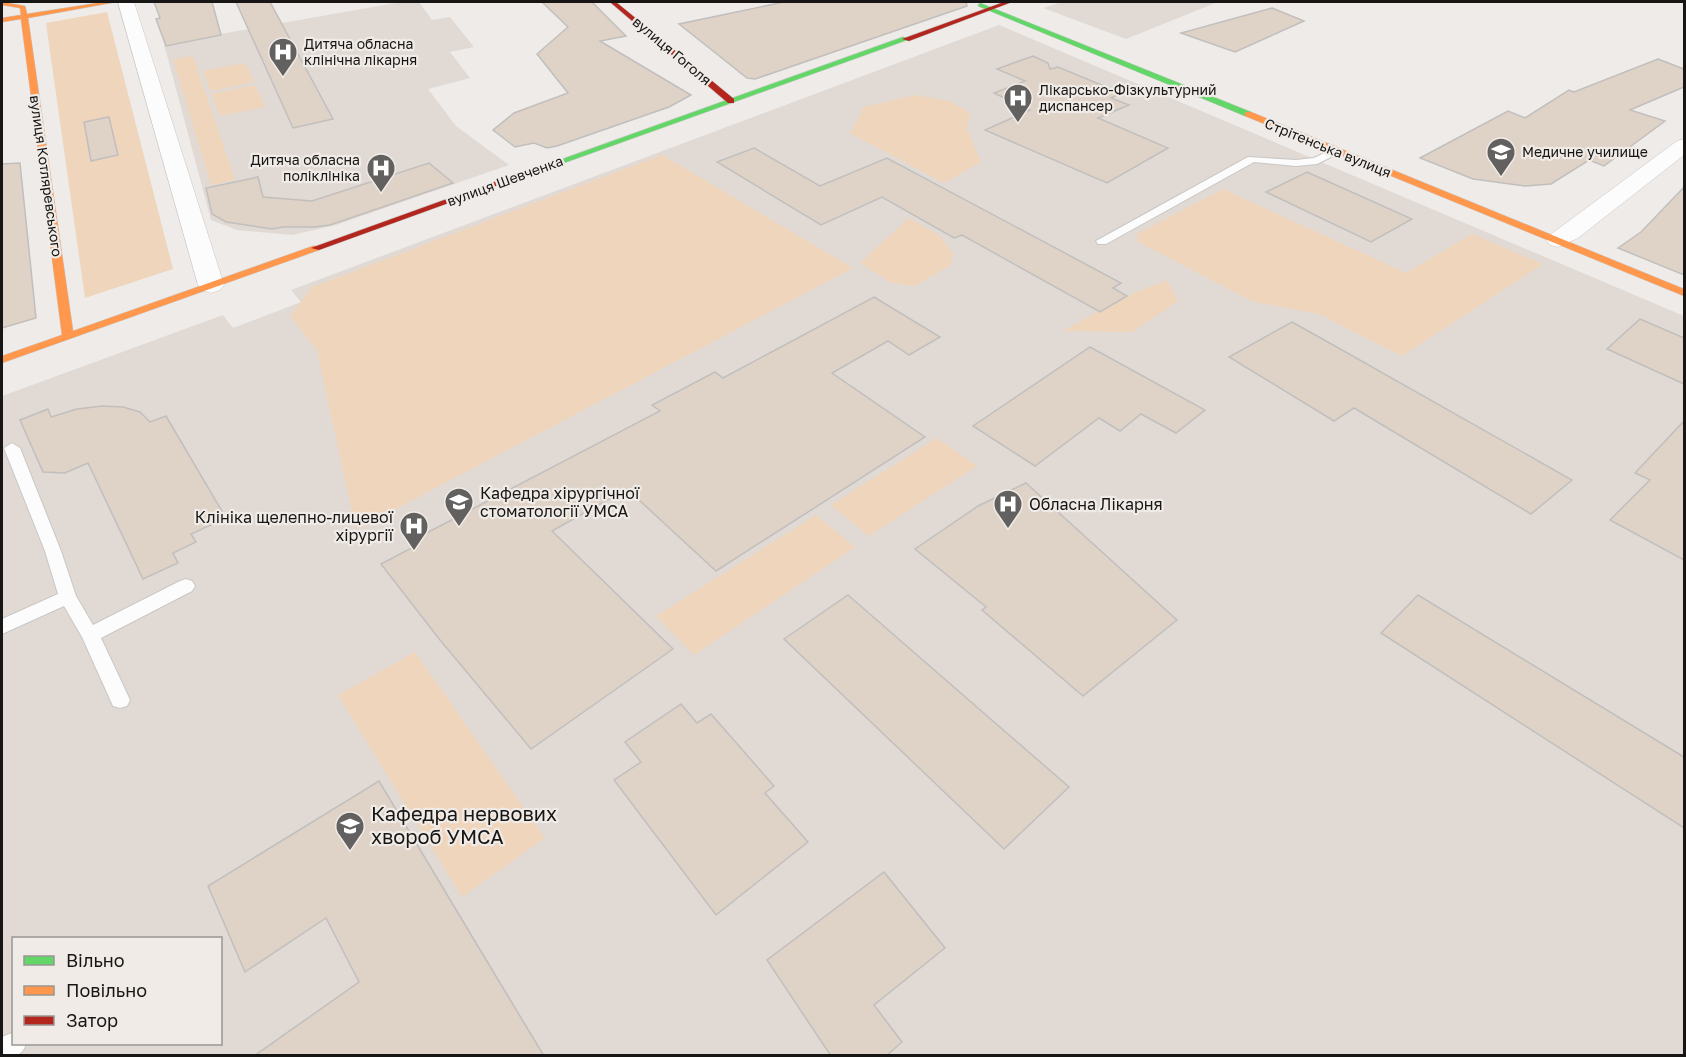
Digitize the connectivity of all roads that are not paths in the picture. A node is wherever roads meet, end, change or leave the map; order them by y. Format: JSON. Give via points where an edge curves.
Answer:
{"nodes":[{"id":1,"x":113,"y":2,"type":"edge"},
{"id":2,"x":613,"y":2,"type":"edge"},
{"id":3,"x":973,"y":2,"type":"edge"},
{"id":4,"x":1009,"y":2,"type":"edge"},
{"id":5,"x":1443,"y":2,"type":"edge"},
{"id":6,"x":1449,"y":2,"type":"edge"},
{"id":7,"x":2,"y":3,"type":"edge"},
{"id":8,"x":987,"y":9,"type":"junction"},
{"id":9,"x":23,"y":17,"type":"junction"},
{"id":10,"x":2,"y":21,"type":"edge"},
{"id":11,"x":731,"y":101,"type":"junction"},
{"id":12,"x":1684,"y":145,"type":"edge"},
{"id":13,"x":1335,"y":151,"type":"junction"},
{"id":14,"x":1558,"y":240,"type":"junction"},
{"id":15,"x":1102,"y":241,"type":"dead end"},
{"id":16,"x":211,"y":285,"type":"junction"},
{"id":17,"x":1684,"y":293,"type":"edge"},
{"id":18,"x":68,"y":336,"type":"junction"},
{"id":19,"x":2,"y":360,"type":"edge"},
{"id":20,"x":12,"y":448,"type":"dead end"},
{"id":21,"x":186,"y":586,"type":"dead end"},
{"id":22,"x":68,"y":597,"type":"junction"},
{"id":23,"x":2,"y":627,"type":"edge"},
{"id":24,"x":90,"y":636,"type":"junction"},
{"id":25,"x":120,"y":700,"type":"dead end"}],
"edges":[{"from":1,"to":9,"type":"street"},
{"from":1,"to":16,"type":"street"},
{"from":2,"to":11,"type":"street","name":"вулиця Гоголя"},
{"from":3,"to":8,"type":"street","name":"Стрітенська вулиця"},
{"from":4,"to":8,"type":"street","name":"вулиця Шевченка"},
{"from":5,"to":6,"type":"lane"},
{"from":7,"to":9,"type":"street","via":[[22,7]]},
{"from":8,"to":11,"type":"street","name":"вулиця Шевченка"},
{"from":8,"to":13,"type":"street","name":"Стрітенська вулиця"},
{"from":9,"to":10,"type":"street"},
{"from":9,"to":18,"type":"street","name":"вулиця Котляревського"},
{"from":11,"to":16,"type":"street","name":"вулиця Шевченка"},
{"from":12,"to":14,"type":"street"},
{"from":13,"to":14,"type":"street","name":"Стрітенська вулиця"},
{"from":13,"to":15,"type":"lane","via":[[1317,161],[1252,159]]},
{"from":14,"to":17,"type":"street","name":"Стрітенська вулиця"},
{"from":16,"to":18,"type":"street","name":"вулиця Шевченка"},
{"from":18,"to":19,"type":"street","name":"вулиця Шевченка"},
{"from":20,"to":22,"type":"lane"},
{"from":21,"to":24,"type":"lane"},
{"from":22,"to":23,"type":"lane"},
{"from":22,"to":24,"type":"lane"},
{"from":24,"to":25,"type":"lane"}]}
